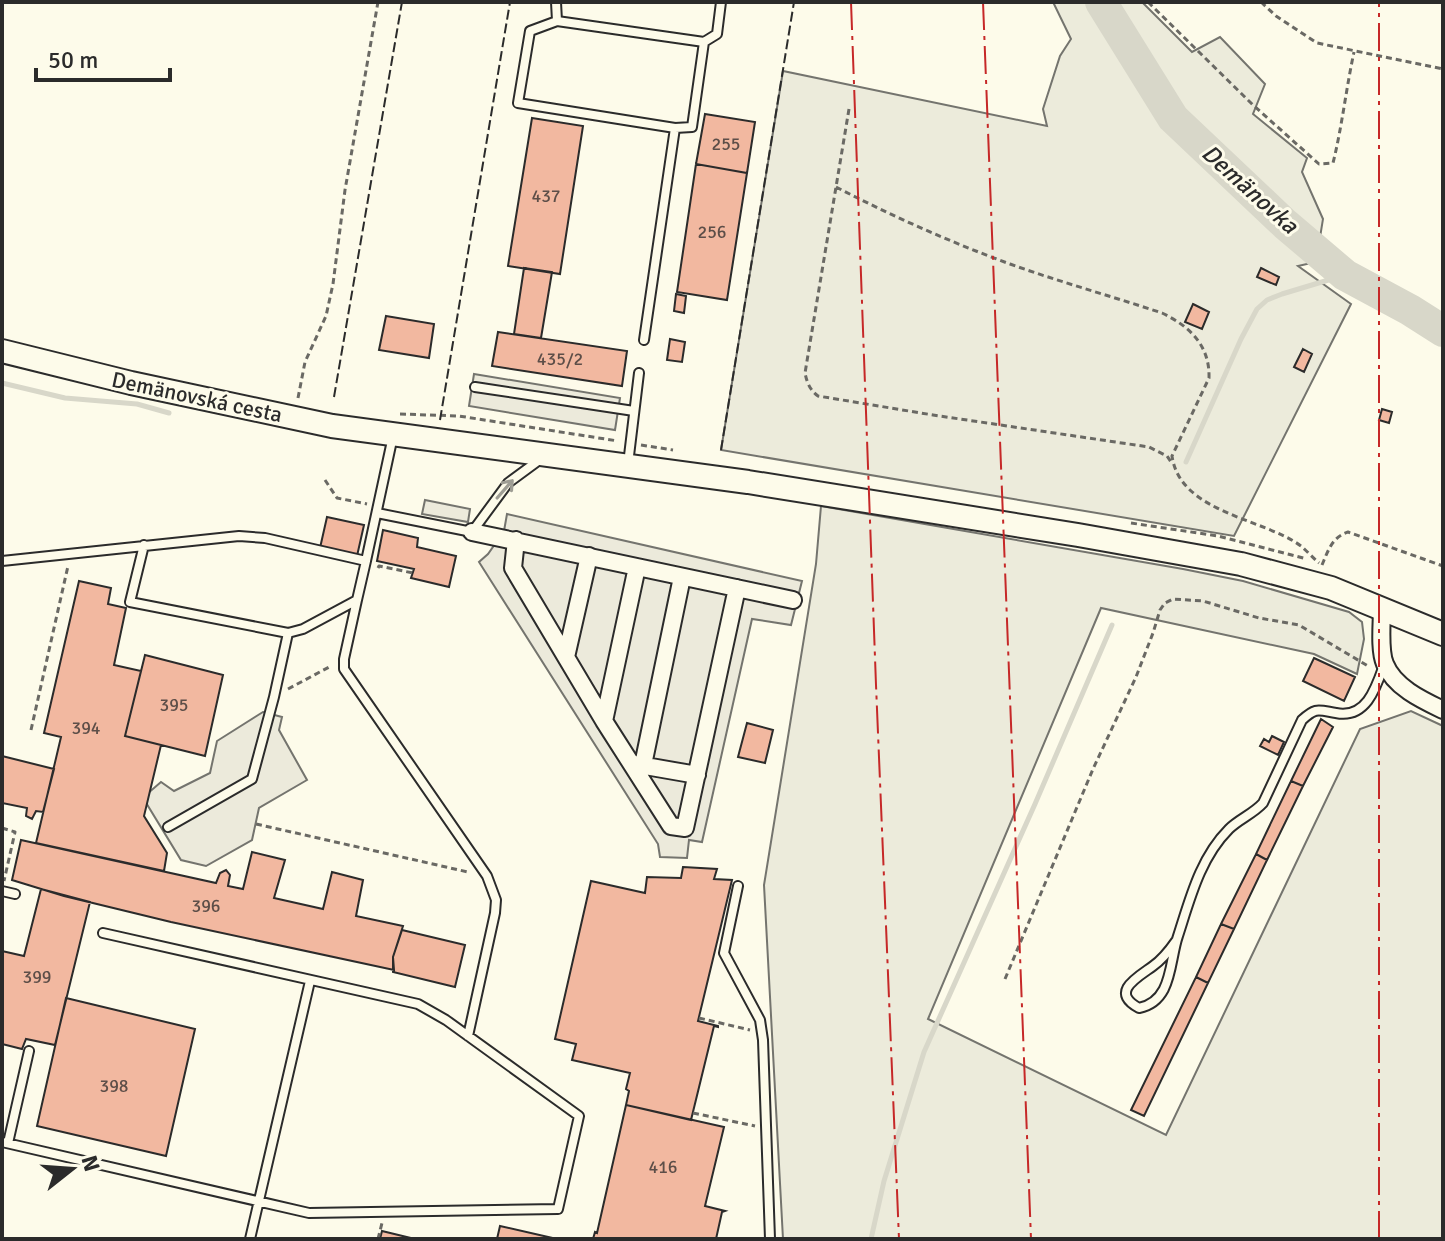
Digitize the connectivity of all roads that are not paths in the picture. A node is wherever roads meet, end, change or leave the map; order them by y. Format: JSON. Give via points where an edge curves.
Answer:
{"nodes":[{"id":1,"x":556,"y":2,"type":"edge"},
{"id":2,"x":721,"y":2,"type":"edge"},
{"id":3,"x":557,"y":21,"type":"junction"},
{"id":4,"x":704,"y":42,"type":"junction"},
{"id":5,"x":675,"y":128,"type":"junction"},
{"id":6,"x":644,"y":340,"type":"dead end"},
{"id":7,"x":2,"y":351,"type":"edge"},
{"id":8,"x":639,"y":373,"type":"dead end"},
{"id":9,"x":475,"y":387,"type":"dead end"},
{"id":10,"x":634,"y":411,"type":"junction"},
{"id":11,"x":393,"y":435,"type":"junction"},
{"id":12,"x":546,"y":455,"type":"junction"},
{"id":13,"x":628,"y":465,"type":"junction"},
{"id":14,"x":378,"y":509,"type":"junction"},
{"id":15,"x":472,"y":532,"type":"junction"},
{"id":16,"x":516,"y":540,"type":"junction"},
{"id":17,"x":144,"y":545,"type":"junction"},
{"id":18,"x":589,"y":556,"type":"junction"},
{"id":19,"x":2,"y":561,"type":"edge"},
{"id":20,"x":366,"y":561,"type":"junction"},
{"id":21,"x":637,"y":567,"type":"junction"},
{"id":22,"x":682,"y":577,"type":"junction"},
{"id":23,"x":737,"y":588,"type":"junction"},
{"id":24,"x":357,"y":600,"type":"junction"},
{"id":25,"x":793,"y":600,"type":"dead end"},
{"id":26,"x":1382,"y":608,"type":"junction"},
{"id":27,"x":288,"y":633,"type":"junction"},
{"id":28,"x":1443,"y":634,"type":"edge"},
{"id":29,"x":566,"y":657,"type":"junction"},
{"id":30,"x":1383,"y":669,"type":"junction"},
{"id":31,"x":1443,"y":710,"type":"edge"},
{"id":32,"x":604,"y":721,"type":"junction"},
{"id":33,"x":638,"y":764,"type":"junction"},
{"id":34,"x":697,"y":775,"type":"junction"},
{"id":35,"x":168,"y":827,"type":"dead end"},
{"id":36,"x":738,"y":886,"type":"dead end"},
{"id":37,"x":2,"y":891,"type":"edge"},
{"id":38,"x":15,"y":894,"type":"dead end"},
{"id":39,"x":103,"y":933,"type":"dead end"},
{"id":40,"x":1176,"y":941,"type":"junction"},
{"id":41,"x":310,"y":981,"type":"junction"},
{"id":42,"x":468,"y":1036,"type":"junction"},
{"id":43,"x":29,"y":1051,"type":"dead end"},
{"id":44,"x":5,"y":1142,"type":"edge"},
{"id":45,"x":259,"y":1200,"type":"junction"},
{"id":46,"x":250,"y":1239,"type":"edge"},
{"id":47,"x":770,"y":1239,"type":"edge"}],
"edges":[{"from":1,"to":3,"type":"lane"},
{"from":2,"to":4,"type":"lane","via":[[717,34]]},
{"from":3,"to":4,"type":"lane"},
{"from":3,"to":5,"type":"lane","via":[[530,31],[518,103]]},
{"from":4,"to":5,"type":"lane","via":[[692,127]]},
{"from":5,"to":6,"type":"lane"},
{"from":7,"to":11,"type":"main road","name":"Demänovská cesta","via":[[131,383]]},
{"from":8,"to":10,"type":"lane"},
{"from":9,"to":10,"type":"lane"},
{"from":10,"to":13,"type":"lane"},
{"from":11,"to":12,"type":"main road","name":"Demänovská cesta"},
{"from":11,"to":14,"type":"lane"},
{"from":12,"to":13,"type":"main road","name":"Demänovská cesta"},
{"from":15,"to":12,"type":"lane","one_way":true,"via":[[508,483]]},
{"from":13,"to":26,"type":"main road","name":"Demänovská cesta","via":[[1189,554],[1281,574]]},
{"from":14,"to":15,"type":"lane"},
{"from":14,"to":20,"type":"lane"},
{"from":15,"to":16,"type":"street"},
{"from":16,"to":18,"type":"street"},
{"from":16,"to":29,"type":"street","via":[[513,568]]},
{"from":17,"to":19,"type":"lane"},
{"from":17,"to":20,"type":"lane","via":[[251,537]]},
{"from":17,"to":27,"type":"lane","via":[[130,602]]},
{"from":18,"to":21,"type":"street"},
{"from":18,"to":29,"type":"street"},
{"from":20,"to":24,"type":"lane"},
{"from":21,"to":22,"type":"street"},
{"from":21,"to":32,"type":"street"},
{"from":22,"to":23,"type":"street"},
{"from":22,"to":33,"type":"street"},
{"from":23,"to":25,"type":"street"},
{"from":23,"to":34,"type":"street"},
{"from":24,"to":27,"type":"lane"},
{"from":24,"to":42,"type":"lane","via":[[344,669],[487,876],[496,900]]},
{"from":26,"to":28,"type":"main road","name":"Demänovská cesta"},
{"from":26,"to":30,"type":"street"},
{"from":27,"to":35,"type":"lane","via":[[252,779]]},
{"from":29,"to":32,"type":"street"},
{"from":30,"to":31,"type":"street"},
{"from":30,"to":40,"type":"lane","via":[[1360,710],[1337,714],[1318,709],[1302,720],[1263,803],[1229,829],[1201,870]]},
{"from":32,"to":33,"type":"street"},
{"from":33,"to":34,"type":"street"},
{"from":33,"to":34,"type":"street","via":[[671,826],[685,828]]},
{"from":36,"to":47,"type":"lane","via":[[724,953],[762,1032]]},
{"from":37,"to":38,"type":"lane"},
{"from":39,"to":41,"type":"lane"},
{"from":40,"to":40,"type":"lane","via":[[1164,991],[1147,1006],[1132,1004],[1127,997],[1131,982]]},
{"from":41,"to":42,"type":"lane","via":[[418,1004]]},
{"from":41,"to":45,"type":"lane"},
{"from":42,"to":45,"type":"lane","via":[[579,1116],[558,1209],[309,1213]]},
{"from":43,"to":44,"type":"lane"},
{"from":44,"to":45,"type":"lane"},
{"from":45,"to":46,"type":"lane"}]}
